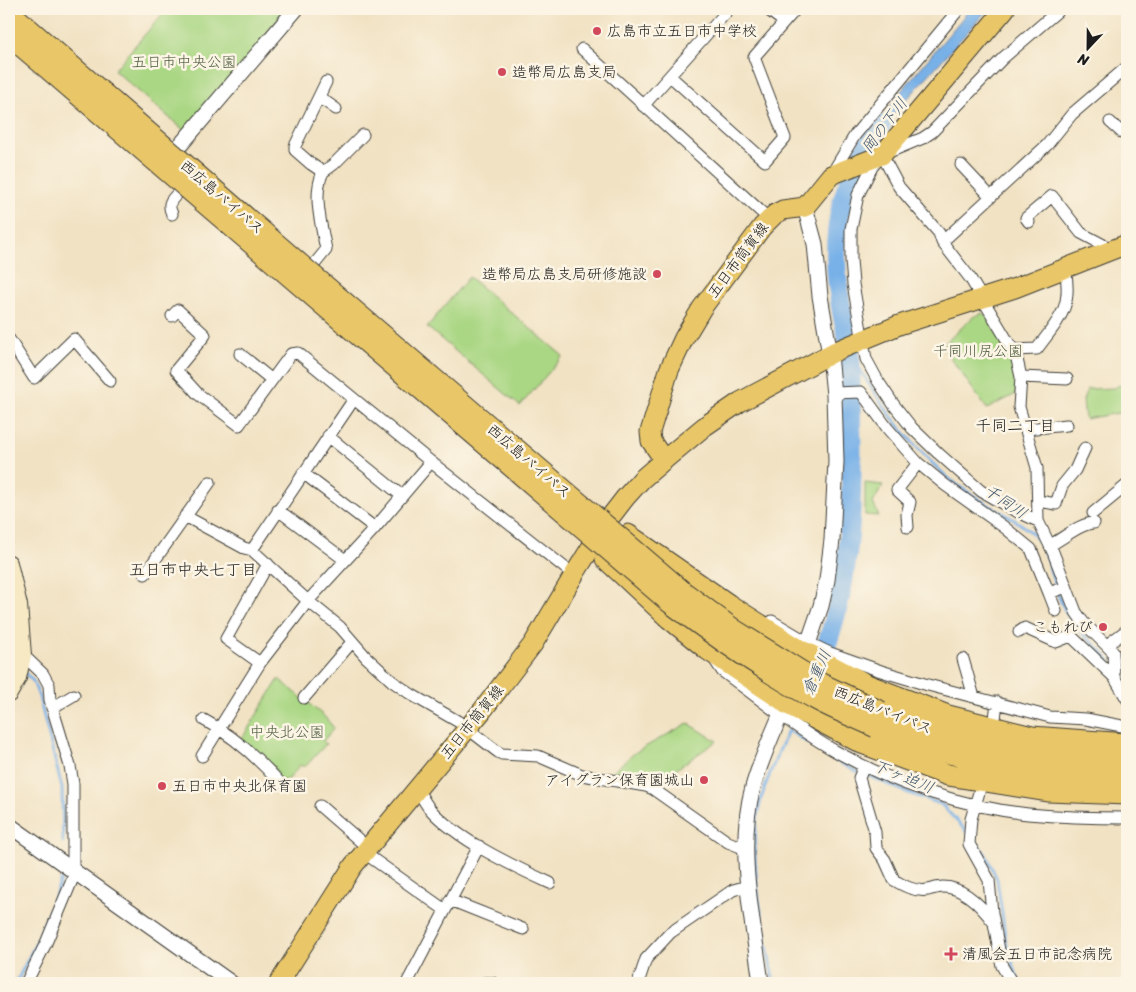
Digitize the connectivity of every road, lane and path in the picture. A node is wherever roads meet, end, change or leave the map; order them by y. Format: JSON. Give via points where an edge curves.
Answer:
{"nodes":[{"id":1,"x":17,"y":9,"type":"edge"},
{"id":2,"x":296,"y":9,"type":"edge"},
{"id":3,"x":729,"y":9,"type":"edge"},
{"id":4,"x":767,"y":9,"type":"edge"},
{"id":5,"x":796,"y":9,"type":"edge"},
{"id":6,"x":960,"y":9,"type":"edge"},
{"id":7,"x":1005,"y":9,"type":"edge"},
{"id":8,"x":1060,"y":9,"type":"edge"},
{"id":9,"x":9,"y":12,"type":"edge"},
{"id":10,"x":784,"y":22,"type":"junction"},
{"id":11,"x":9,"y":35,"type":"edge"},
{"id":12,"x":9,"y":46,"type":"edge"},
{"id":13,"x":582,"y":49,"type":"dead end"},
{"id":14,"x":1127,"y":67,"type":"edge"},
{"id":15,"x":670,"y":76,"type":"junction"},
{"id":16,"x":326,"y":82,"type":"dead end"},
{"id":17,"x":319,"y":97,"type":"junction"},
{"id":18,"x":643,"y":106,"type":"junction"},
{"id":19,"x":336,"y":109,"type":"dead end"},
{"id":20,"x":1110,"y":122,"type":"dead end"},
{"id":21,"x":363,"y":135,"type":"dead end"},
{"id":22,"x":1127,"y":137,"type":"edge"},
{"id":23,"x":177,"y":149,"type":"junction"},
{"id":24,"x":877,"y":157,"type":"junction"},
{"id":25,"x":960,"y":165,"type":"dead end"},
{"id":26,"x":323,"y":172,"type":"junction"},
{"id":27,"x":835,"y":173,"type":"junction"},
{"id":28,"x":178,"y":192,"type":"junction"},
{"id":29,"x":991,"y":197,"type":"junction"},
{"id":30,"x":805,"y":207,"type":"junction"},
{"id":31,"x":172,"y":214,"type":"dead end"},
{"id":32,"x":769,"y":219,"type":"junction"},
{"id":33,"x":1029,"y":222,"type":"dead end"},
{"id":34,"x":942,"y":242,"type":"junction"},
{"id":35,"x":1120,"y":247,"type":"edge"},
{"id":36,"x":313,"y":266,"type":"junction"},
{"id":37,"x":1065,"y":269,"type":"junction"},
{"id":38,"x":982,"y":298,"type":"junction"},
{"id":39,"x":172,"y":316,"type":"dead end"},
{"id":40,"x":9,"y":339,"type":"edge"},
{"id":41,"x":861,"y":340,"type":"junction"},
{"id":42,"x":1014,"y":350,"type":"junction"},
{"id":43,"x":833,"y":353,"type":"junction"},
{"id":44,"x":240,"y":354,"type":"dead end"},
{"id":45,"x":1021,"y":376,"type":"junction"},
{"id":46,"x":1067,"y":379,"type":"dead end"},
{"id":47,"x":272,"y":380,"type":"junction"},
{"id":48,"x":110,"y":381,"type":"dead end"},
{"id":49,"x":837,"y":393,"type":"junction"},
{"id":50,"x":354,"y":399,"type":"junction"},
{"id":51,"x":1067,"y":425,"type":"dead end"},
{"id":52,"x":1026,"y":429,"type":"junction"},
{"id":53,"x":328,"y":436,"type":"junction"},
{"id":54,"x":1085,"y":448,"type":"dead end"},
{"id":55,"x":664,"y":460,"type":"junction"},
{"id":56,"x":431,"y":462,"type":"junction"},
{"id":57,"x":918,"y":463,"type":"junction"},
{"id":58,"x":303,"y":473,"type":"junction"},
{"id":59,"x":210,"y":482,"type":"dead end"},
{"id":60,"x":1127,"y":485,"type":"edge"},
{"id":61,"x":402,"y":496,"type":"junction"},
{"id":62,"x":1039,"y":501,"type":"junction"},
{"id":63,"x":278,"y":510,"type":"junction"},
{"id":64,"x":185,"y":516,"type":"junction"},
{"id":65,"x":608,"y":520,"type":"junction"},
{"id":66,"x":1038,"y":521,"type":"junction"},
{"id":67,"x":908,"y":527,"type":"dead end"},
{"id":68,"x":375,"y":528,"type":"junction"},
{"id":69,"x":1050,"y":545,"type":"junction"},
{"id":70,"x":592,"y":547,"type":"junction"},
{"id":71,"x":252,"y":550,"type":"junction"},
{"id":72,"x":345,"y":560,"type":"junction"},
{"id":73,"x":9,"y":563,"type":"edge"},
{"id":74,"x":268,"y":564,"type":"junction"},
{"id":75,"x":145,"y":574,"type":"dead end"},
{"id":76,"x":574,"y":575,"type":"junction"},
{"id":77,"x":1057,"y":590,"type":"junction"},
{"id":78,"x":308,"y":601,"type":"junction"},
{"id":79,"x":1056,"y":611,"type":"dead end"},
{"id":80,"x":1127,"y":630,"type":"edge"},
{"id":81,"x":1019,"y":632,"type":"dead end"},
{"id":82,"x":352,"y":642,"type":"junction"},
{"id":83,"x":1107,"y":645,"type":"junction"},
{"id":84,"x":808,"y":649,"type":"junction"},
{"id":85,"x":23,"y":658,"type":"junction"},
{"id":86,"x":963,"y":658,"type":"dead end"},
{"id":87,"x":829,"y":660,"type":"junction"},
{"id":88,"x":260,"y":663,"type":"junction"},
{"id":89,"x":1114,"y":675,"type":"junction"},
{"id":90,"x":9,"y":694,"type":"edge"},
{"id":91,"x":74,"y":695,"type":"dead end"},
{"id":92,"x":974,"y":697,"type":"junction"},
{"id":93,"x":304,"y":698,"type":"dead end"},
{"id":94,"x":1127,"y":699,"type":"edge"},
{"id":95,"x":998,"y":702,"type":"junction"},
{"id":96,"x":52,"y":708,"type":"junction"},
{"id":97,"x":793,"y":715,"type":"junction"},
{"id":98,"x":879,"y":719,"type":"junction"},
{"id":99,"x":995,"y":719,"type":"dead end"},
{"id":100,"x":204,"y":720,"type":"dead end"},
{"id":101,"x":1127,"y":727,"type":"edge"},
{"id":102,"x":218,"y":728,"type":"junction"},
{"id":103,"x":468,"y":728,"type":"junction"},
{"id":104,"x":1127,"y":744,"type":"edge"},
{"id":105,"x":202,"y":756,"type":"dead end"},
{"id":106,"x":1127,"y":761,"type":"edge"},
{"id":107,"x":862,"y":770,"type":"junction"},
{"id":108,"x":1127,"y":778,"type":"edge"},
{"id":109,"x":280,"y":783,"type":"dead end"},
{"id":110,"x":417,"y":789,"type":"junction"},
{"id":111,"x":980,"y":789,"type":"dead end"},
{"id":112,"x":1127,"y":794,"type":"edge"},
{"id":113,"x":976,"y":804,"type":"junction"},
{"id":114,"x":320,"y":806,"type":"dead end"},
{"id":115,"x":1127,"y":818,"type":"edge"},
{"id":116,"x":9,"y":825,"type":"edge"},
{"id":117,"x":479,"y":846,"type":"junction"},
{"id":118,"x":746,"y":849,"type":"junction"},
{"id":119,"x":365,"y":850,"type":"junction"},
{"id":120,"x":74,"y":872,"type":"junction"},
{"id":121,"x":550,"y":883,"type":"dead end"},
{"id":122,"x":748,"y":886,"type":"junction"},
{"id":123,"x":448,"y":905,"type":"junction"},
{"id":124,"x":994,"y":923,"type":"junction"},
{"id":125,"x":523,"y":929,"type":"dead end"},
{"id":126,"x":26,"y":983,"type":"edge"},
{"id":127,"x":231,"y":983,"type":"edge"},
{"id":128,"x":279,"y":983,"type":"edge"},
{"id":129,"x":407,"y":983,"type":"edge"},
{"id":130,"x":484,"y":983,"type":"edge"},
{"id":131,"x":493,"y":983,"type":"edge"},
{"id":132,"x":638,"y":983,"type":"edge"},
{"id":133,"x":760,"y":983,"type":"edge"},
{"id":134,"x":1012,"y":983,"type":"edge"}],
"edges":[{"from":1,"to":23,"type":"main road","name":"西広島バイパス"},
{"from":2,"to":23,"type":"street"},
{"from":3,"to":15,"type":"street"},
{"from":4,"to":10,"type":"street"},
{"from":5,"to":10,"type":"street"},
{"from":6,"to":27,"type":"street","via":[[855,135]]},
{"from":7,"to":24,"type":"main road"},
{"from":8,"to":24,"type":"street","via":[[996,64],[932,132]]},
{"from":9,"to":98,"type":"highway","name":"西広島バイパス","bridge":true,"via":[[682,592],[734,630]]},
{"from":10,"to":15,"type":"street","via":[[754,57],[785,138],[765,160]]},
{"from":11,"to":98,"type":"highway","name":"西広島バイパス","bridge":true,"via":[[671,603],[724,643],[816,699]]},
{"from":12,"to":28,"type":"main road","name":"西広島バイパス"},
{"from":13,"to":18,"type":"street"},
{"from":14,"to":29,"type":"street","via":[[1072,114],[1047,145]]},
{"from":15,"to":18,"type":"street"},
{"from":16,"to":17,"type":"street"},
{"from":17,"to":19,"type":"street"},
{"from":17,"to":26,"type":"street","via":[[295,150]]},
{"from":18,"to":32,"type":"street"},
{"from":20,"to":22,"type":"street"},
{"from":21,"to":26,"type":"street"},
{"from":23,"to":36,"type":"main road","name":"西広島バイパス"},
{"from":24,"to":27,"type":"main road"},
{"from":24,"to":34,"type":"street","via":[[939,233]]},
{"from":24,"to":41,"type":"street","via":[[858,195],[851,229],[853,284]]},
{"from":25,"to":29,"type":"street"},
{"from":26,"to":36,"type":"street","via":[[318,182],[326,250]]},
{"from":27,"to":30,"type":"main road"},
{"from":28,"to":31,"type":"street","via":[[170,202]]},
{"from":28,"to":70,"type":"main road","name":"西広島バイパス"},
{"from":29,"to":34,"type":"street"},
{"from":30,"to":32,"type":"main road","name":"五日市筒賀線","via":[[783,210]]},
{"from":30,"to":43,"type":"street","via":[[815,244],[820,296]]},
{"from":32,"to":55,"type":"main road","name":"五日市筒賀線","via":[[702,308],[669,370],[650,432],[651,441]]},
{"from":33,"to":35,"type":"street","via":[[1026,218],[1052,196],[1081,233]]},
{"from":34,"to":38,"type":"street"},
{"from":35,"to":37,"type":"main road","name":"五日市筒賀線"},
{"from":36,"to":65,"type":"main road","name":"西広島バイパス"},
{"from":37,"to":38,"type":"main road","name":"五日市筒賀線"},
{"from":37,"to":42,"type":"street","via":[[1069,290],[1062,315],[1037,349]]},
{"from":38,"to":41,"type":"main road","name":"五日市筒賀線"},
{"from":38,"to":42,"type":"street"},
{"from":39,"to":47,"type":"street","via":[[178,310],[205,334],[176,370],[198,394],[239,425]]},
{"from":40,"to":48,"type":"street","via":[[34,378],[74,339]]},
{"from":41,"to":43,"type":"main road","name":"五日市筒賀線"},
{"from":41,"to":66,"type":"street","via":[[872,371],[912,428],[981,491]]},
{"from":42,"to":45,"type":"street"},
{"from":43,"to":49,"type":"street"},
{"from":43,"to":55,"type":"main road","name":"五日市筒賀線","via":[[740,402]]},
{"from":44,"to":47,"type":"street"},
{"from":45,"to":46,"type":"street"},
{"from":45,"to":52,"type":"street","via":[[1019,407]]},
{"from":47,"to":50,"type":"street","via":[[291,354],[298,353]]},
{"from":49,"to":57,"type":"street","via":[[861,392]]},
{"from":49,"to":84,"type":"street","via":[[832,540],[823,598]]},
{"from":50,"to":53,"type":"street"},
{"from":50,"to":56,"type":"street"},
{"from":51,"to":52,"type":"street"},
{"from":52,"to":62,"type":"street","via":[[1037,468]]},
{"from":53,"to":58,"type":"street"},
{"from":53,"to":61,"type":"street"},
{"from":54,"to":62,"type":"street","via":[[1075,470],[1062,486],[1056,504]]},
{"from":55,"to":65,"type":"main road","name":"五日市筒賀線","via":[[636,485]]},
{"from":56,"to":61,"type":"street"},
{"from":56,"to":76,"type":"street"},
{"from":57,"to":67,"type":"street","via":[[897,490],[910,502]]},
{"from":57,"to":77,"type":"street","via":[[1031,549]]},
{"from":58,"to":63,"type":"street"},
{"from":58,"to":68,"type":"street"},
{"from":59,"to":64,"type":"street"},
{"from":60,"to":69,"type":"street","via":[[1094,518]]},
{"from":61,"to":68,"type":"street"},
{"from":62,"to":66,"type":"street"},
{"from":63,"to":71,"type":"street"},
{"from":63,"to":72,"type":"street"},
{"from":64,"to":71,"type":"street"},
{"from":64,"to":75,"type":"street"},
{"from":65,"to":70,"type":"main road","name":"五日市筒賀線"},
{"from":65,"to":84,"type":"main road","name":"西広島バイパス","via":[[729,604]]},
{"from":66,"to":69,"type":"street"},
{"from":68,"to":72,"type":"street"},
{"from":69,"to":77,"type":"street"},
{"from":70,"to":76,"type":"main road","name":"五日市筒賀線"},
{"from":70,"to":97,"type":"main road","name":"西広島バイパス","via":[[669,620]]},
{"from":71,"to":74,"type":"street"},
{"from":72,"to":78,"type":"street"},
{"from":73,"to":85,"type":"main road","via":[[19,605]]},
{"from":74,"to":78,"type":"street"},
{"from":74,"to":88,"type":"street","via":[[226,639]]},
{"from":76,"to":103,"type":"main road","name":"五日市筒賀線","via":[[533,644]]},
{"from":77,"to":79,"type":"street"},
{"from":77,"to":83,"type":"street"},
{"from":78,"to":82,"type":"street","via":[[340,627]]},
{"from":78,"to":88,"type":"street"},
{"from":80,"to":83,"type":"street"},
{"from":81,"to":89,"type":"street","via":[[1025,628],[1056,642],[1071,636]]},
{"from":82,"to":93,"type":"street"},
{"from":82,"to":103,"type":"street","via":[[401,688]]},
{"from":83,"to":89,"type":"street","via":[[1113,652]]},
{"from":84,"to":87,"type":"highway"},
{"from":84,"to":97,"type":"street"},
{"from":85,"to":90,"type":"main road","via":[[18,678]]},
{"from":85,"to":96,"type":"street","via":[[43,674],[49,685]]},
{"from":86,"to":92,"type":"street"},
{"from":87,"to":92,"type":"street"},
{"from":87,"to":104,"type":"highway","via":[[867,685],[948,716],[1032,737]]},
{"from":88,"to":102,"type":"street"},
{"from":89,"to":94,"type":"street"},
{"from":91,"to":96,"type":"street"},
{"from":92,"to":95,"type":"street"},
{"from":95,"to":99,"type":"street"},
{"from":95,"to":101,"type":"street","via":[[1050,717],[1086,719]]},
{"from":96,"to":120,"type":"street","via":[[74,784]]},
{"from":97,"to":107,"type":"street"},
{"from":97,"to":112,"type":"highway","via":[[948,775],[1048,791]]},
{"from":97,"to":118,"type":"street","via":[[753,786]]},
{"from":98,"to":106,"type":"highway","name":"西広島バイパス","via":[[1037,755]]},
{"from":98,"to":108,"type":"highway","name":"西広島バイパス","via":[[927,746],[979,760],[1033,770]]},
{"from":100,"to":102,"type":"street"},
{"from":102,"to":105,"type":"street"},
{"from":102,"to":109,"type":"street","via":[[250,752]]},
{"from":103,"to":110,"type":"main road","name":"五日市筒賀線"},
{"from":103,"to":118,"type":"street","via":[[502,754],[538,756],[582,775],[653,789],[728,842]]},
{"from":107,"to":113,"type":"street"},
{"from":107,"to":124,"type":"street","via":[[876,848],[894,880],[915,890],[950,888],[976,903]]},
{"from":110,"to":117,"type":"street","via":[[429,808],[452,829]]},
{"from":110,"to":119,"type":"main road","name":"五日市筒賀線"},
{"from":111,"to":113,"type":"street"},
{"from":113,"to":115,"type":"street","via":[[1026,814]]},
{"from":113,"to":124,"type":"street","via":[[969,844],[989,880]]},
{"from":114,"to":119,"type":"street"},
{"from":116,"to":120,"type":"street"},
{"from":117,"to":121,"type":"street"},
{"from":117,"to":123,"type":"street"},
{"from":118,"to":122,"type":"street"},
{"from":119,"to":123,"type":"street"},
{"from":119,"to":128,"type":"main road","name":"五日市筒賀線"},
{"from":120,"to":126,"type":"street"},
{"from":120,"to":127,"type":"street"},
{"from":122,"to":132,"type":"street","via":[[733,890],[670,933],[646,959]]},
{"from":122,"to":133,"type":"street"},
{"from":123,"to":125,"type":"street"},
{"from":123,"to":129,"type":"street"},
{"from":124,"to":134,"type":"street","via":[[1002,966]]},
{"from":130,"to":131,"type":"street"}]}
